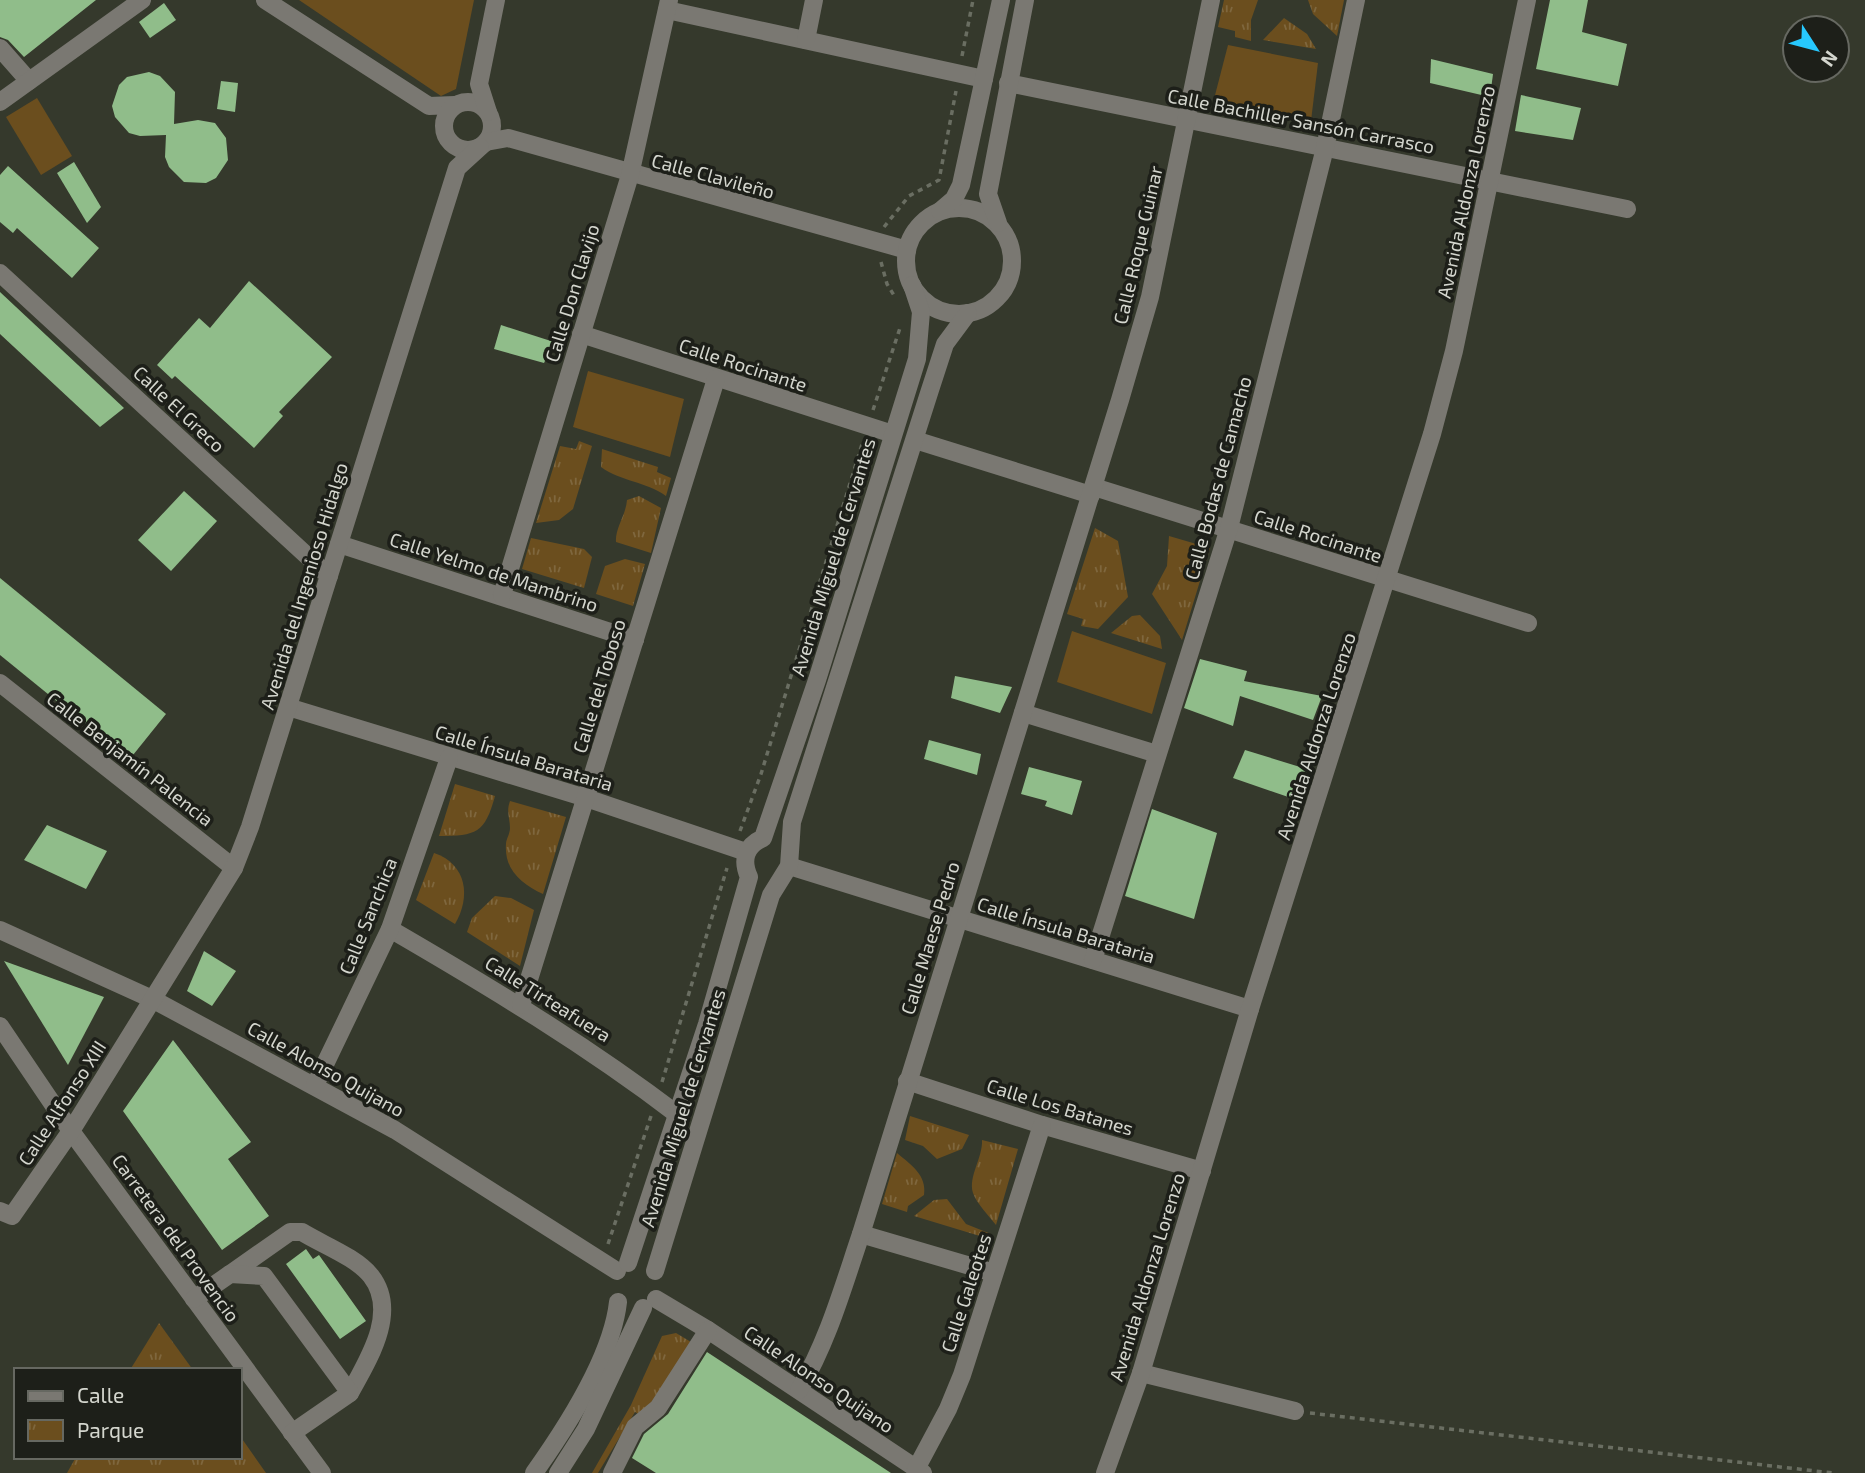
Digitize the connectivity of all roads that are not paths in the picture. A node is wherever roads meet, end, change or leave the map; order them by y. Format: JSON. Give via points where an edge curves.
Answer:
{"nodes":[{"id":1,"x":142,"y":0,"type":"edge"},
{"id":2,"x":265,"y":0,"type":"edge"},
{"id":3,"x":496,"y":0,"type":"edge"},
{"id":4,"x":814,"y":0,"type":"edge"},
{"id":5,"x":1001,"y":0,"type":"edge"},
{"id":6,"x":1025,"y":0,"type":"edge"},
{"id":7,"x":1211,"y":0,"type":"edge"},
{"id":8,"x":1356,"y":0,"type":"edge"},
{"id":9,"x":1527,"y":0,"type":"edge"},
{"id":10,"x":668,"y":5,"type":"edge"},
{"id":11,"x":806,"y":40,"type":"junction"},
{"id":12,"x":0,"y":48,"type":"edge"},
{"id":13,"x":984,"y":79,"type":"junction"},
{"id":14,"x":29,"y":81,"type":"junction"},
{"id":15,"x":1008,"y":83,"type":"junction"},
{"id":16,"x":479,"y":84,"type":"junction"},
{"id":17,"x":0,"y":102,"type":"edge"},
{"id":18,"x":459,"y":104,"type":"junction"},
{"id":19,"x":429,"y":106,"type":"junction"},
{"id":20,"x":490,"y":116,"type":"junction"},
{"id":21,"x":1187,"y":121,"type":"junction"},
{"id":22,"x":448,"y":137,"type":"junction"},
{"id":23,"x":508,"y":138,"type":"junction"},
{"id":24,"x":483,"y":145,"type":"junction"},
{"id":25,"x":1325,"y":148,"type":"junction"},
{"id":26,"x":457,"y":168,"type":"junction"},
{"id":27,"x":630,"y":175,"type":"junction"},
{"id":28,"x":1490,"y":180,"type":"junction"},
{"id":29,"x":1627,"y":209,"type":"dead end"},
{"id":30,"x":940,"y":211,"type":"junction"},
{"id":31,"x":998,"y":223,"type":"junction"},
{"id":32,"x":907,"y":250,"type":"junction"},
{"id":33,"x":0,"y":273,"type":"edge"},
{"id":34,"x":912,"y":285,"type":"junction"},
{"id":35,"x":968,"y":313,"type":"junction"},
{"id":36,"x":581,"y":334,"type":"junction"},
{"id":37,"x":716,"y":379,"type":"junction"},
{"id":38,"x":893,"y":434,"type":"junction"},
{"id":39,"x":915,"y":440,"type":"junction"},
{"id":40,"x":1093,"y":491,"type":"junction"},
{"id":41,"x":1229,"y":528,"type":"junction"},
{"id":42,"x":339,"y":544,"type":"junction"},
{"id":43,"x":329,"y":576,"type":"junction"},
{"id":44,"x":1388,"y":581,"type":"junction"},
{"id":45,"x":502,"y":595,"type":"junction"},
{"id":46,"x":1528,"y":623,"type":"dead end"},
{"id":47,"x":635,"y":640,"type":"junction"},
{"id":48,"x":0,"y":683,"type":"edge"},
{"id":49,"x":288,"y":707,"type":"junction"},
{"id":50,"x":1023,"y":713,"type":"junction"},
{"id":51,"x":1157,"y":754,"type":"junction"},
{"id":52,"x":449,"y":758,"type":"junction"},
{"id":53,"x":586,"y":799,"type":"junction"},
{"id":54,"x":763,"y":838,"type":"junction"},
{"id":55,"x":788,"y":846,"type":"junction"},
{"id":56,"x":740,"y":849,"type":"junction"},
{"id":57,"x":234,"y":868,"type":"junction"},
{"id":58,"x":784,"y":872,"type":"junction"},
{"id":59,"x":749,"y":877,"type":"junction"},
{"id":60,"x":958,"y":918,"type":"junction"},
{"id":61,"x":390,"y":929,"type":"junction"},
{"id":62,"x":0,"y":930,"type":"edge"},
{"id":63,"x":1093,"y":960,"type":"junction"},
{"id":64,"x":152,"y":999,"type":"junction"},
{"id":65,"x":521,"y":1005,"type":"junction"},
{"id":66,"x":1251,"y":1009,"type":"junction"},
{"id":67,"x":0,"y":1026,"type":"edge"},
{"id":68,"x":907,"y":1081,"type":"junction"},
{"id":69,"x":315,"y":1085,"type":"junction"},
{"id":70,"x":678,"y":1115,"type":"junction"},
{"id":71,"x":1042,"y":1125,"type":"junction"},
{"id":72,"x":71,"y":1131,"type":"junction"},
{"id":73,"x":1202,"y":1171,"type":"junction"},
{"id":74,"x":0,"y":1211,"type":"edge"},
{"id":75,"x":861,"y":1234,"type":"junction"},
{"id":76,"x":616,"y":1266,"type":"junction"},
{"id":77,"x":655,"y":1271,"type":"junction"},
{"id":78,"x":994,"y":1273,"type":"junction"},
{"id":79,"x":230,"y":1274,"type":"junction"},
{"id":80,"x":194,"y":1299,"type":"junction"},
{"id":81,"x":618,"y":1302,"type":"junction"},
{"id":82,"x":649,"y":1303,"type":"junction"},
{"id":83,"x":708,"y":1330,"type":"junction"},
{"id":84,"x":1141,"y":1373,"type":"junction"},
{"id":85,"x":799,"y":1390,"type":"junction"},
{"id":86,"x":350,"y":1393,"type":"junction"},
{"id":87,"x":1295,"y":1411,"type":"road end"},
{"id":88,"x":292,"y":1433,"type":"junction"},
{"id":89,"x":920,"y":1471,"type":"edge"},
{"id":90,"x":322,"y":1473,"type":"edge"},
{"id":91,"x":534,"y":1473,"type":"edge"},
{"id":92,"x":558,"y":1473,"type":"edge"},
{"id":93,"x":611,"y":1473,"type":"edge"},
{"id":94,"x":1105,"y":1473,"type":"edge"}],
"edges":[{"from":1,"to":14,"type":"street"},
{"from":2,"to":19,"type":"street"},
{"from":3,"to":16,"type":"street"},
{"from":4,"to":11,"type":"street"},
{"from":5,"to":13,"type":"street"},
{"from":6,"to":15,"type":"street"},
{"from":7,"to":21,"type":"street","name":"Calle Roque Guinar"},
{"from":8,"to":25,"type":"street","name":"Calle Bodas de Camacho"},
{"from":9,"to":28,"type":"street","name":"Avenida Aldonza Lorenzo"},
{"from":10,"to":11,"type":"street"},
{"from":10,"to":27,"type":"street","name":"Calle Don Clavijo"},
{"from":11,"to":13,"type":"street"},
{"from":12,"to":14,"type":"street"},
{"from":13,"to":30,"type":"street","via":[[961,185]]},
{"from":14,"to":17,"type":"street"},
{"from":15,"to":21,"type":"street","name":"Calle Bachiller Sansón Carrasco"},
{"from":15,"to":31,"type":"street","via":[[988,194]]},
{"from":16,"to":18,"type":"street"},
{"from":16,"to":20,"type":"street"},
{"from":18,"to":19,"type":"street"},
{"from":18,"to":20,"type":"street","via":[[477,103]]},
{"from":18,"to":22,"type":"street","via":[[446,116]]},
{"from":19,"to":22,"type":"street"},
{"from":20,"to":23,"type":"street","name":"Calle Clavileño"},
{"from":20,"to":24,"type":"street","via":[[492,128]]},
{"from":21,"to":25,"type":"street","name":"Calle Bachiller Sansón Carrasco"},
{"from":21,"to":40,"type":"street","name":"Calle Roque Guinar","via":[[1150,297]]},
{"from":22,"to":24,"type":"street","via":[[465,150]]},
{"from":22,"to":26,"type":"street"},
{"from":23,"to":24,"type":"street","name":"Calle Clavileño"},
{"from":23,"to":27,"type":"street","name":"Calle Clavileño"},
{"from":24,"to":26,"type":"street"},
{"from":25,"to":28,"type":"street","name":"Calle Bachiller Sansón Carrasco"},
{"from":25,"to":41,"type":"street","name":"Calle Bodas de Camacho"},
{"from":26,"to":42,"type":"street","name":"Avenida del Ingenioso Hidalgo"},
{"from":27,"to":32,"type":"street","name":"Calle Clavileño"},
{"from":27,"to":36,"type":"street","name":"Calle Don Clavijo"},
{"from":28,"to":29,"type":"street","name":"Calle Bachiller Sansón Carrasco"},
{"from":28,"to":44,"type":"street","name":"Avenida Aldonza Lorenzo","via":[[1449,373]]},
{"from":30,"to":31,"type":"street","via":[[967,208]]},
{"from":30,"to":32,"type":"street","via":[[915,231]]},
{"from":31,"to":35,"type":"street","via":[[1013,256],[1008,282],[992,303]]},
{"from":32,"to":34,"type":"street"},
{"from":33,"to":43,"type":"street","name":"Calle El Greco"},
{"from":34,"to":35,"type":"street","via":[[935,309]]},
{"from":34,"to":38,"type":"street","name":"Avenida Miguel de Cervantes","via":[[921,334]]},
{"from":35,"to":39,"type":"street","name":"Avenida Miguel de Cervantes","via":[[946,344]]},
{"from":36,"to":37,"type":"street","name":"Calle Rocinante"},
{"from":36,"to":45,"type":"street","name":"Calle Don Clavijo"},
{"from":37,"to":38,"type":"street","name":"Calle Rocinante"},
{"from":37,"to":47,"type":"street","name":"Calle del Toboso"},
{"from":38,"to":54,"type":"street","name":"Avenida Miguel de Cervantes"},
{"from":39,"to":40,"type":"street","name":"Calle Rocinante"},
{"from":39,"to":55,"type":"street","name":"Avenida Miguel de Cervantes"},
{"from":40,"to":41,"type":"street","name":"Calle Rocinante"},
{"from":40,"to":50,"type":"street","name":"Calle Maese Pedro"},
{"from":41,"to":44,"type":"street","name":"Calle Rocinante"},
{"from":41,"to":51,"type":"street","name":"Calle Bodas de Camacho"},
{"from":42,"to":43,"type":"street","name":"Avenida del Ingenioso Hidalgo"},
{"from":42,"to":45,"type":"street","name":"Calle Yelmo de Mambrino"},
{"from":43,"to":49,"type":"street","name":"Avenida del Ingenioso Hidalgo"},
{"from":44,"to":46,"type":"street","name":"Calle Rocinante"},
{"from":44,"to":66,"type":"street","name":"Avenida Aldonza Lorenzo"},
{"from":45,"to":47,"type":"street","name":"Calle Yelmo de Mambrino"},
{"from":47,"to":53,"type":"street","name":"Calle del Toboso"},
{"from":48,"to":57,"type":"street","name":"Calle Benjamín Palencia"},
{"from":49,"to":52,"type":"street","name":"Calle Ínsula Barataria"},
{"from":49,"to":57,"type":"street","name":"Avenida del Ingenioso Hidalgo"},
{"from":50,"to":51,"type":"street"},
{"from":50,"to":60,"type":"street","name":"Calle Maese Pedro"},
{"from":51,"to":63,"type":"street","name":"Calle Bodas de Camacho"},
{"from":52,"to":53,"type":"street","name":"Calle Ínsula Barataria"},
{"from":52,"to":61,"type":"street","name":"Calle Sanchica"},
{"from":53,"to":56,"type":"street","name":"Calle Ínsula Barataria"},
{"from":53,"to":65,"type":"street","name":"Calle del Toboso"},
{"from":54,"to":55,"type":"street"},
{"from":54,"to":56,"type":"street"},
{"from":55,"to":58,"type":"street","name":"Avenida Miguel de Cervantes"},
{"from":56,"to":59,"type":"street","name":"Avenida Miguel de Cervantes"},
{"from":57,"to":64,"type":"street","name":"Avenida del Ingenioso Hidalgo"},
{"from":58,"to":59,"type":"street","via":[[769,883]]},
{"from":58,"to":60,"type":"street","name":"Calle Ínsula Barataria"},
{"from":58,"to":77,"type":"street","name":"Avenida Miguel de Cervantes","via":[[771,895]]},
{"from":59,"to":70,"type":"street","name":"Avenida Miguel de Cervantes"},
{"from":60,"to":63,"type":"street","name":"Calle Ínsula Barataria"},
{"from":60,"to":68,"type":"street","name":"Calle Maese Pedro"},
{"from":61,"to":65,"type":"street","name":"Calle Tirteafuera"},
{"from":61,"to":69,"type":"street","name":"Calle Sanchica"},
{"from":62,"to":64,"type":"street","name":"Calle Alonso Quijano"},
{"from":63,"to":66,"type":"street","name":"Calle Ínsula Barataria"},
{"from":64,"to":69,"type":"street","name":"Calle Alonso Quijano"},
{"from":64,"to":72,"type":"street","name":"Calle Alfonso XIII"},
{"from":65,"to":70,"type":"street","name":"Calle Tirteafuera","via":[[612,1064]]},
{"from":66,"to":73,"type":"street","name":"Avenida Aldonza Lorenzo"},
{"from":67,"to":72,"type":"street","name":"Carretera del Provencio"},
{"from":68,"to":71,"type":"street","name":"Calle Los Batanes"},
{"from":68,"to":75,"type":"street","name":"Calle Maese Pedro"},
{"from":69,"to":76,"type":"street","name":"Calle Alonso Quijano"},
{"from":70,"to":76,"type":"street","name":"Avenida Miguel de Cervantes"},
{"from":71,"to":73,"type":"street","name":"Calle Los Batanes"},
{"from":71,"to":78,"type":"street","name":"Calle Galeotes"},
{"from":72,"to":74,"type":"street","name":"Calle Alfonso XIII","via":[[12,1216]]},
{"from":72,"to":80,"type":"street","name":"Carretera del Provencio"},
{"from":73,"to":84,"type":"street","name":"Avenida Aldonza Lorenzo"},
{"from":75,"to":78,"type":"street"},
{"from":75,"to":85,"type":"street","name":"Calle Maese Pedro","via":[[829,1331]]},
{"from":76,"to":77,"type":"street","via":[[643,1263]]},
{"from":76,"to":81,"type":"street","via":[[612,1287]]},
{"from":77,"to":82,"type":"street","via":[[660,1285]]},
{"from":78,"to":89,"type":"street","name":"Calle Galeotes","via":[[957,1387]]},
{"from":79,"to":80,"type":"street"},
{"from":79,"to":86,"type":"street","via":[[264,1276]]},
{"from":79,"to":86,"type":"street","via":[[290,1232],[302,1232],[371,1276],[383,1311],[380,1332]]},
{"from":80,"to":88,"type":"street","name":"Carretera del Provencio"},
{"from":81,"to":82,"type":"street","via":[[630,1309]]},
{"from":81,"to":91,"type":"street","via":[[597,1366]]},
{"from":82,"to":83,"type":"street","name":"Calle Alonso Quijano"},
{"from":82,"to":92,"type":"street","via":[[586,1429]]},
{"from":83,"to":85,"type":"street","name":"Calle Alonso Quijano"},
{"from":83,"to":93,"type":"street","via":[[658,1408],[635,1427]]},
{"from":84,"to":87,"type":"street"},
{"from":84,"to":94,"type":"street","name":"Avenida Aldonza Lorenzo"},
{"from":85,"to":89,"type":"street","name":"Calle Alonso Quijano"},
{"from":86,"to":88,"type":"street"},
{"from":88,"to":90,"type":"street","name":"Carretera del Provencio"}]}
